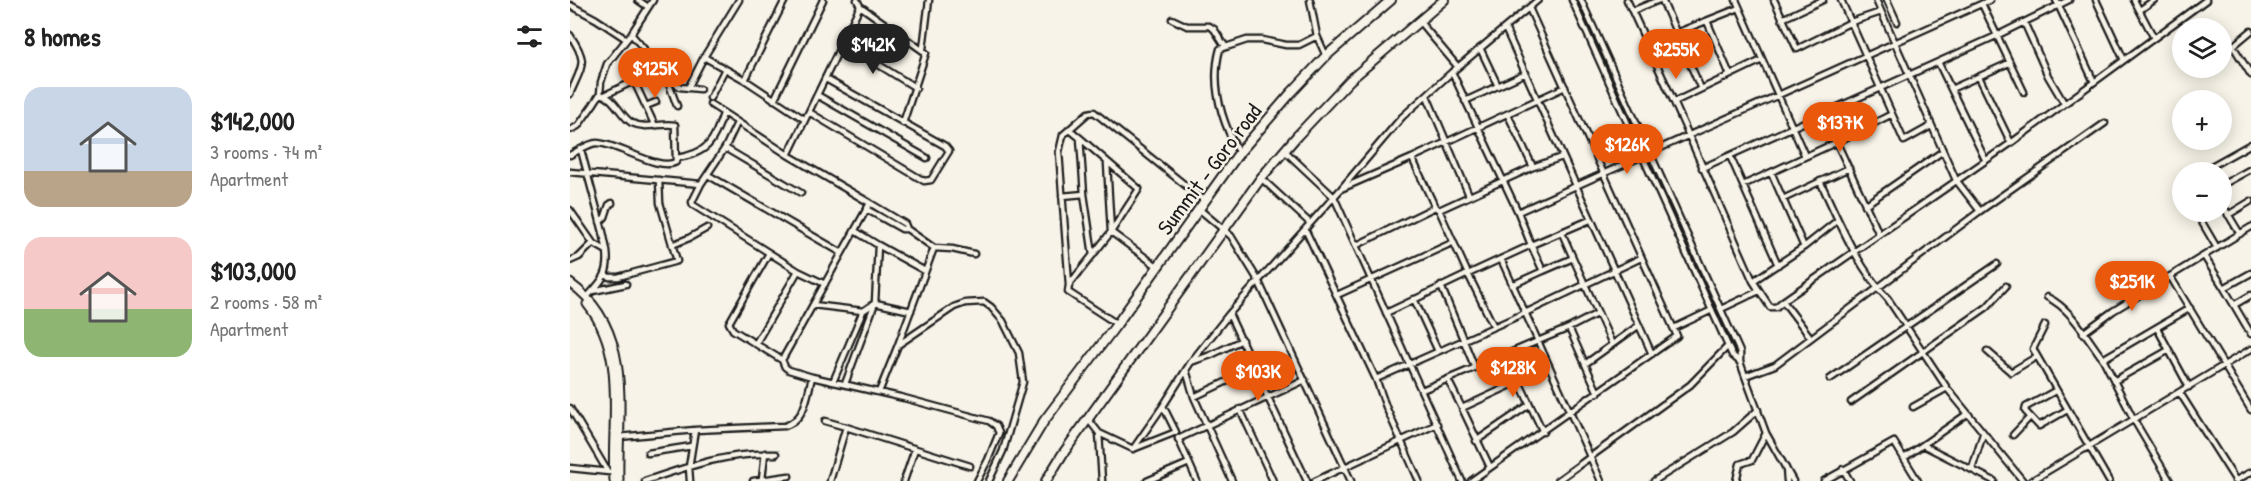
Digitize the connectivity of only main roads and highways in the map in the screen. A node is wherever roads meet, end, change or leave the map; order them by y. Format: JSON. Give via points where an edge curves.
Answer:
{"nodes":[{"id":1,"x":1391,"y":0,"type":"edge"},
{"id":2,"x":1444,"y":0,"type":"edge"},
{"id":3,"x":570,"y":283,"type":"edge"},
{"id":4,"x":570,"y":288,"type":"edge"},
{"id":5,"x":615,"y":476,"type":"edge"},
{"id":6,"x":1008,"y":481,"type":"edge"},
{"id":7,"x":1046,"y":481,"type":"edge"}],
"edges":[{"from":1,"to":6,"type":"highway","name":"Summit - Goro road","via":[[1326,56],[1239,153],[1044,421]]},
{"from":2,"to":7,"type":"highway","via":[[1350,80],[1261,178]]},
{"from":3,"to":5,"type":"main road","via":[[590,294],[615,346],[619,375]]},
{"from":4,"to":5,"type":"main road","via":[[590,308],[610,350]]}]}
